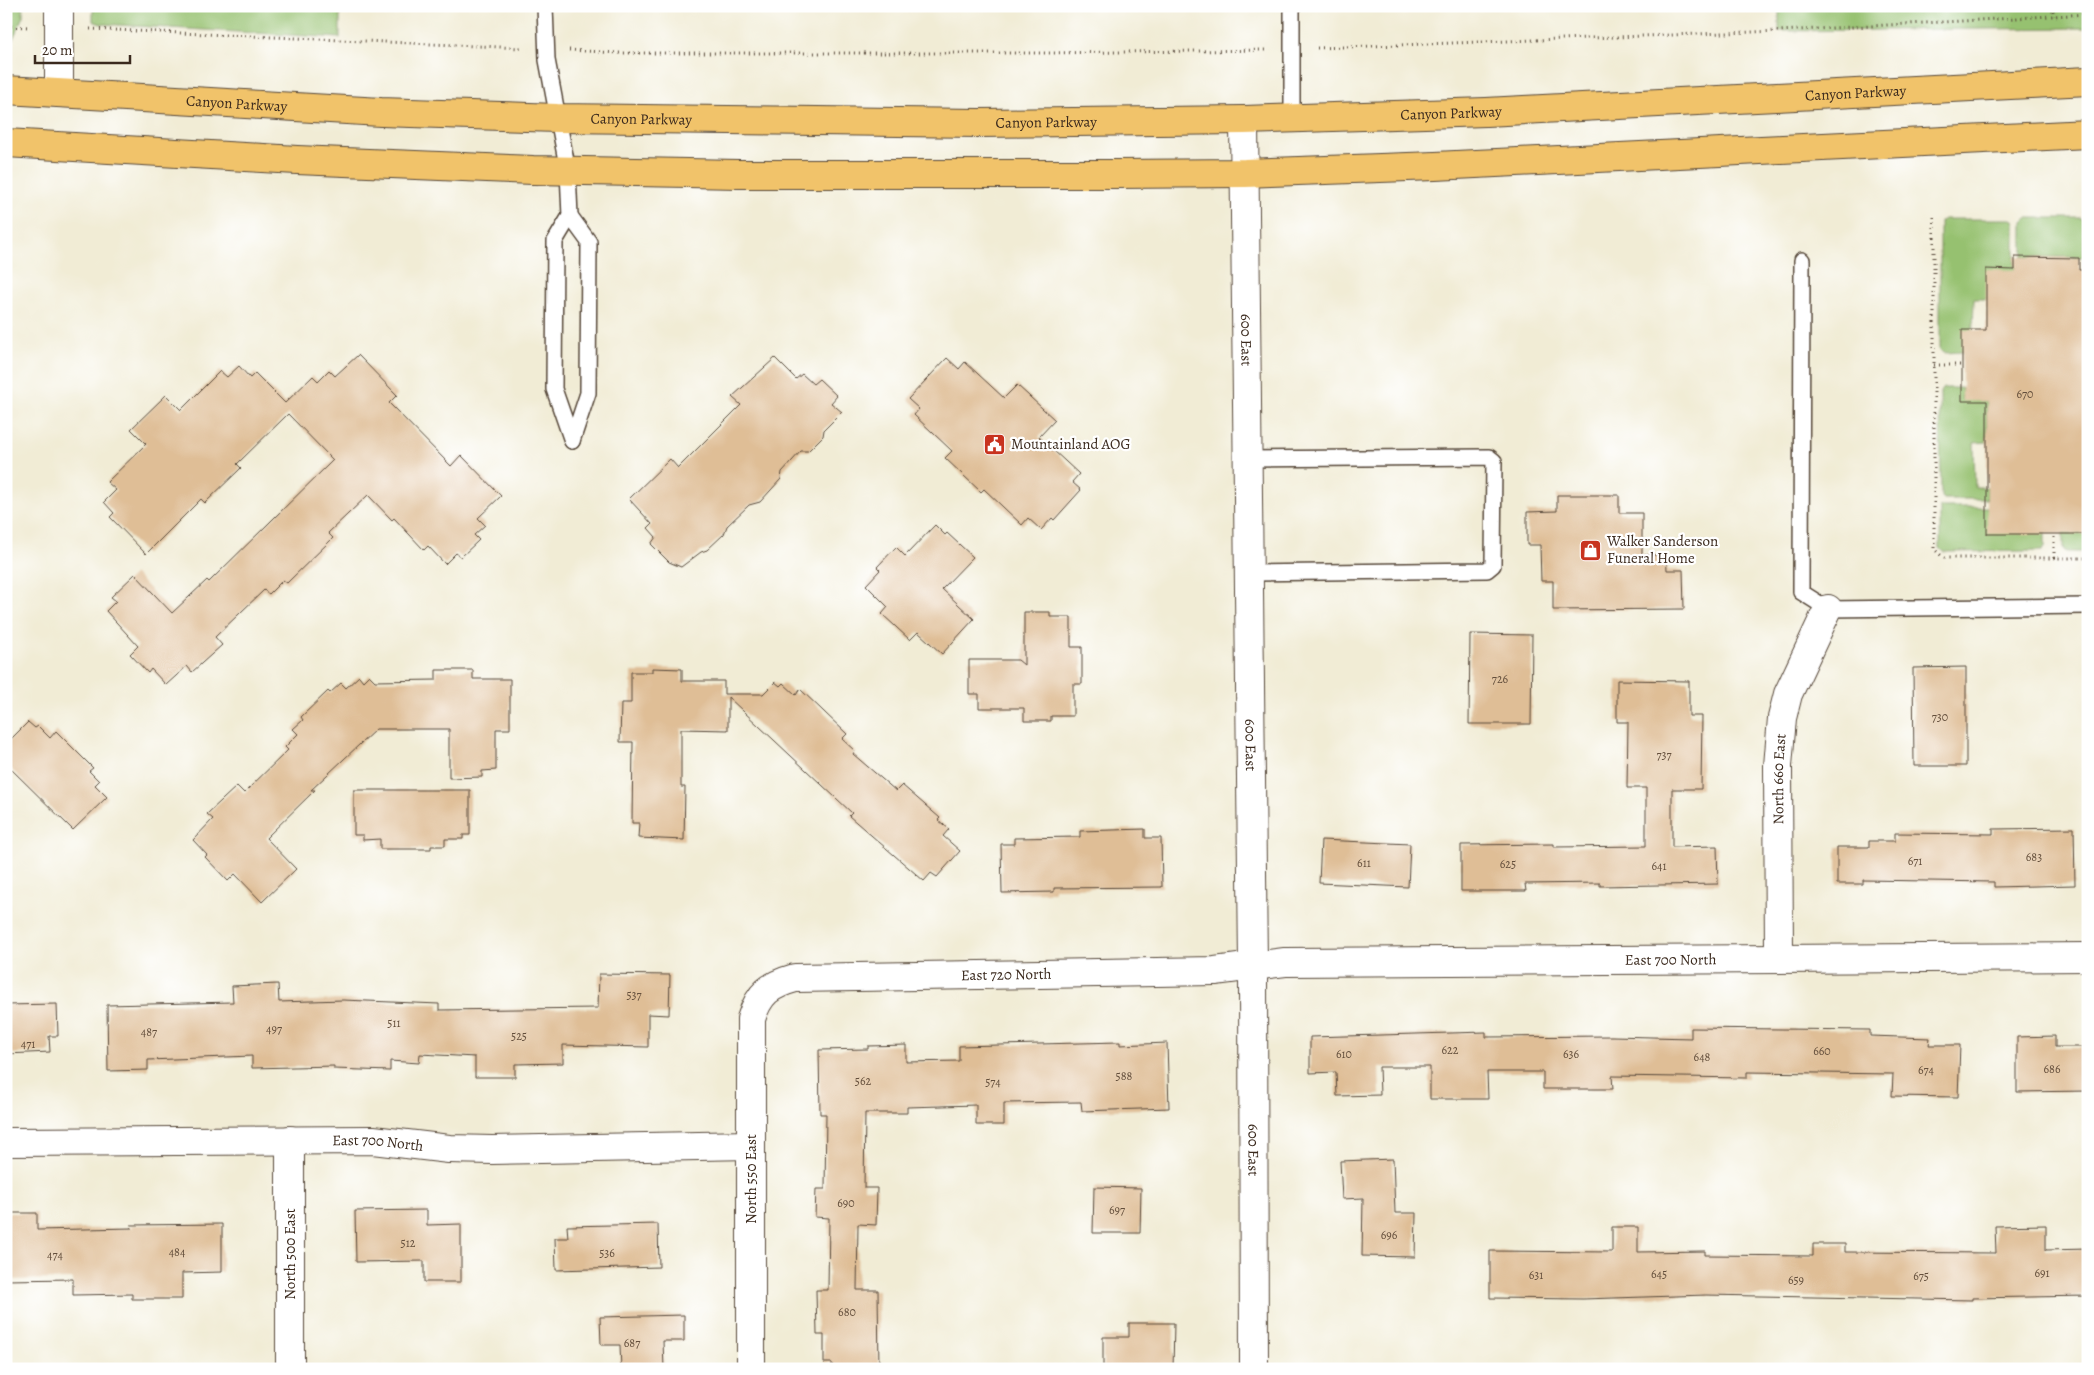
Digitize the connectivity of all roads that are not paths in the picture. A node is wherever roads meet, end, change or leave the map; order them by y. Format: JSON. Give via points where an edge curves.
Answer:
{"nodes":[{"id":1,"x":59,"y":6,"type":"edge"},
{"id":2,"x":545,"y":6,"type":"edge"},
{"id":3,"x":1292,"y":6,"type":"edge"},
{"id":4,"x":2088,"y":81,"type":"edge"},
{"id":5,"x":6,"y":90,"type":"edge"},
{"id":6,"x":59,"y":93,"type":"junction"},
{"id":7,"x":557,"y":118,"type":"junction"},
{"id":8,"x":1292,"y":119,"type":"junction"},
{"id":9,"x":1244,"y":120,"type":"junction"},
{"id":10,"x":2088,"y":134,"type":"edge"},
{"id":11,"x":6,"y":143,"type":"edge"},
{"id":12,"x":568,"y":171,"type":"junction"},
{"id":13,"x":1245,"y":173,"type":"junction"},
{"id":14,"x":570,"y":216,"type":"junction"},
{"id":15,"x":1802,"y":260,"type":"dead end"},
{"id":16,"x":1248,"y":459,"type":"junction"},
{"id":17,"x":1248,"y":573,"type":"junction"},
{"id":18,"x":2088,"y":606,"type":"edge"},
{"id":19,"x":1828,"y":609,"type":"junction"},
{"id":20,"x":2088,"y":957,"type":"edge"},
{"id":21,"x":1779,"y":959,"type":"junction"},
{"id":22,"x":1253,"y":966,"type":"junction"},
{"id":23,"x":764,"y":993,"type":"joint"},
{"id":24,"x":290,"y":1140,"type":"junction"},
{"id":25,"x":6,"y":1142,"type":"edge"},
{"id":26,"x":751,"y":1145,"type":"junction"},
{"id":27,"x":290,"y":1369,"type":"edge"},
{"id":28,"x":751,"y":1369,"type":"edge"},
{"id":29,"x":1254,"y":1369,"type":"edge"}],
"edges":[{"from":1,"to":6,"type":"street"},
{"from":2,"to":7,"type":"lane","via":[[546,49]]},
{"from":3,"to":8,"type":"lane"},
{"from":4,"to":8,"type":"highway","name":"Canyon Parkway","via":[[1496,112]]},
{"from":5,"to":6,"type":"highway","name":"Canyon Parkway"},
{"from":6,"to":7,"type":"highway","name":"Canyon Parkway"},
{"from":7,"to":9,"type":"highway","name":"Canyon Parkway","via":[[850,123]]},
{"from":7,"to":12,"type":"lane"},
{"from":8,"to":9,"type":"highway","name":"Canyon Parkway"},
{"from":9,"to":13,"type":"street","name":"600 East"},
{"from":10,"to":13,"type":"highway"},
{"from":11,"to":12,"type":"highway"},
{"from":12,"to":13,"type":"highway"},
{"from":12,"to":14,"type":"lane"},
{"from":13,"to":16,"type":"street","name":"600 East"},
{"from":14,"to":14,"type":"lane","via":[[555,241],[554,389],[572,441],[588,393],[589,242]]},
{"from":15,"to":19,"type":"lane","via":[[1801,592]]},
{"from":16,"to":17,"type":"street","name":"600 East"},
{"from":16,"to":17,"type":"lane","via":[[1489,456],[1494,461],[1493,565],[1487,570]]},
{"from":17,"to":22,"type":"street","name":"600 East"},
{"from":18,"to":19,"type":"lane"},
{"from":19,"to":21,"type":"street","name":"North 660 East","via":[[1788,694],[1782,718],[1778,766]]},
{"from":20,"to":21,"type":"street","name":"East 700 North"},
{"from":21,"to":22,"type":"street","name":"East 700 North","via":[[1284,962]]},
{"from":22,"to":23,"type":"street","name":"East 720 North","via":[[1215,971],[795,978],[776,984]]},
{"from":22,"to":29,"type":"street","name":"600 East"},
{"from":23,"to":26,"type":"street","name":"North 550 East","via":[[752,1019]]},
{"from":24,"to":25,"type":"street","name":"East 700 North"},
{"from":24,"to":26,"type":"street","name":"East 700 North","via":[[373,1140],[449,1149],[492,1150]]},
{"from":24,"to":27,"type":"street","name":"North 500 East"},
{"from":26,"to":28,"type":"street","name":"North 550 East"}]}
